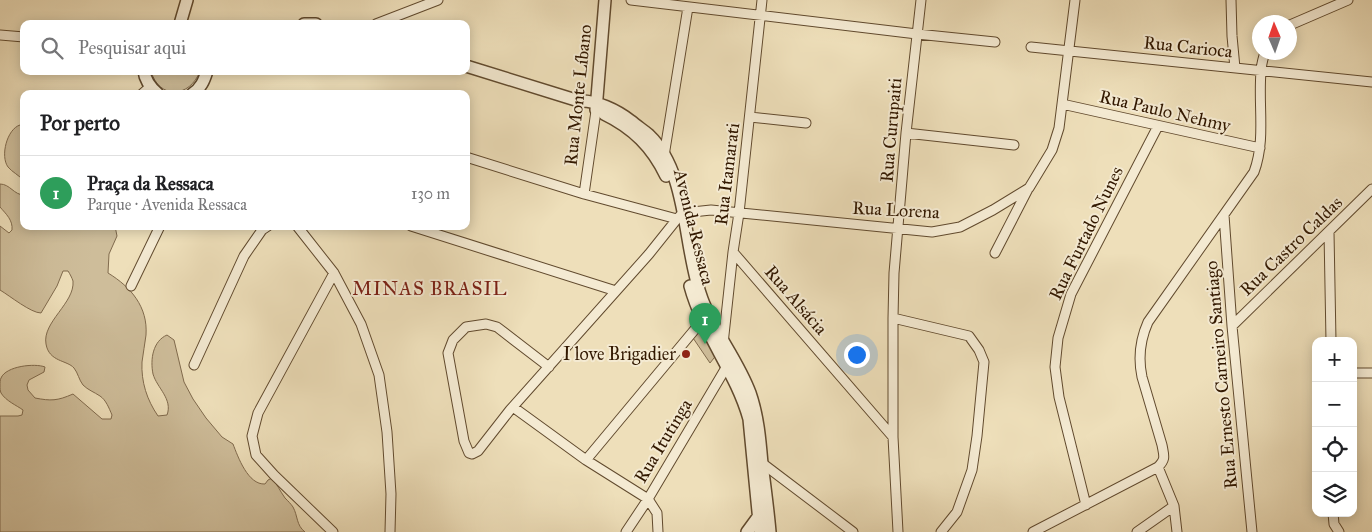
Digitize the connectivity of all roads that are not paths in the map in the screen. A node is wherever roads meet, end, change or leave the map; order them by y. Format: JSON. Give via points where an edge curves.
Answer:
{"nodes":[{"id":1,"x":187,"y":0,"type":"edge"},
{"id":2,"x":438,"y":0,"type":"edge"},
{"id":3,"x":605,"y":0,"type":"edge"},
{"id":4,"x":631,"y":0,"type":"edge"},
{"id":5,"x":762,"y":0,"type":"edge"},
{"id":6,"x":921,"y":0,"type":"edge"},
{"id":7,"x":1075,"y":0,"type":"edge"},
{"id":8,"x":1231,"y":0,"type":"edge"},
{"id":9,"x":1348,"y":0,"type":"edge"},
{"id":10,"x":688,"y":7,"type":"junction"},
{"id":11,"x":760,"y":16,"type":"junction"},
{"id":12,"x":181,"y":20,"type":"edge"},
{"id":13,"x":386,"y":20,"type":"edge"},
{"id":14,"x":1297,"y":22,"type":"edge"},
{"id":15,"x":917,"y":34,"type":"junction"},
{"id":16,"x":0,"y":35,"type":"edge"},
{"id":17,"x":20,"y":37,"type":"edge"},
{"id":18,"x":995,"y":42,"type":"dead end"},
{"id":19,"x":1030,"y":46,"type":"dead end"},
{"id":20,"x":1069,"y":51,"type":"junction"},
{"id":21,"x":1263,"y":60,"type":"edge"},
{"id":22,"x":470,"y":67,"type":"edge"},
{"id":23,"x":1235,"y":68,"type":"junction"},
{"id":24,"x":1261,"y":71,"type":"junction"},
{"id":25,"x":145,"y":75,"type":"edge"},
{"id":26,"x":206,"y":75,"type":"edge"},
{"id":27,"x":1372,"y":82,"type":"edge"},
{"id":28,"x":149,"y":90,"type":"edge"},
{"id":29,"x":197,"y":90,"type":"edge"},
{"id":30,"x":1062,"y":104,"type":"junction"},
{"id":31,"x":596,"y":108,"type":"junction"},
{"id":32,"x":750,"y":117,"type":"junction"},
{"id":33,"x":806,"y":123,"type":"dead end"},
{"id":34,"x":1158,"y":126,"type":"junction"},
{"id":35,"x":906,"y":133,"type":"junction"},
{"id":36,"x":1014,"y":145,"type":"dead end"},
{"id":37,"x":1260,"y":148,"type":"junction"},
{"id":38,"x":664,"y":156,"type":"junction"},
{"id":39,"x":470,"y":158,"type":"edge"},
{"id":40,"x":1029,"y":188,"type":"junction"},
{"id":41,"x":1372,"y":189,"type":"edge"},
{"id":42,"x":584,"y":194,"type":"junction"},
{"id":43,"x":739,"y":213,"type":"junction"},
{"id":44,"x":1224,"y":215,"type":"junction"},
{"id":45,"x":680,"y":216,"type":"junction"},
{"id":46,"x":899,"y":229,"type":"junction"},
{"id":47,"x":158,"y":230,"type":"edge"},
{"id":48,"x":262,"y":230,"type":"edge"},
{"id":49,"x":300,"y":230,"type":"edge"},
{"id":50,"x":424,"y":230,"type":"edge"},
{"id":51,"x":1329,"y":232,"type":"junction"},
{"id":52,"x":733,"y":252,"type":"junction"},
{"id":53,"x":995,"y":253,"type":"dead end"},
{"id":54,"x":334,"y":273,"type":"junction"},
{"id":55,"x":131,"y":286,"type":"dead end"},
{"id":56,"x":616,"y":291,"type":"junction"},
{"id":57,"x":705,"y":317,"type":"junction"},
{"id":58,"x":893,"y":318,"type":"junction"},
{"id":59,"x":1232,"y":326,"type":"junction"},
{"id":60,"x":1331,"y":337,"type":"edge"},
{"id":61,"x":720,"y":346,"type":"junction"},
{"id":62,"x":194,"y":365,"type":"dead end"},
{"id":63,"x":727,"y":366,"type":"junction"},
{"id":64,"x":549,"y":367,"type":"junction"},
{"id":65,"x":1372,"y":372,"type":"edge"},
{"id":66,"x":1357,"y":373,"type":"edge"},
{"id":67,"x":512,"y":407,"type":"junction"},
{"id":68,"x":893,"y":437,"type":"junction"},
{"id":69,"x":586,"y":460,"type":"junction"},
{"id":70,"x":758,"y":463,"type":"junction"},
{"id":71,"x":1158,"y":467,"type":"junction"},
{"id":72,"x":648,"y":498,"type":"junction"},
{"id":73,"x":1086,"y":505,"type":"junction"},
{"id":74,"x":1174,"y":506,"type":"junction"},
{"id":75,"x":764,"y":516,"type":"junction"},
{"id":76,"x":1333,"y":517,"type":"edge"},
{"id":77,"x":333,"y":532,"type":"edge"},
{"id":78,"x":390,"y":532,"type":"edge"},
{"id":79,"x":626,"y":532,"type":"edge"},
{"id":80,"x":658,"y":532,"type":"edge"},
{"id":81,"x":747,"y":532,"type":"edge"},
{"id":82,"x":760,"y":532,"type":"edge"},
{"id":83,"x":770,"y":532,"type":"edge"},
{"id":84,"x":853,"y":532,"type":"edge"},
{"id":85,"x":898,"y":532,"type":"edge"},
{"id":86,"x":941,"y":532,"type":"edge"},
{"id":87,"x":1033,"y":532,"type":"edge"},
{"id":88,"x":1137,"y":532,"type":"edge"},
{"id":89,"x":1177,"y":532,"type":"edge"},
{"id":90,"x":1252,"y":532,"type":"edge"},
{"id":91,"x":1339,"y":532,"type":"edge"}],
"edges":[{"from":1,"to":12,"type":"street"},
{"from":2,"to":13,"type":"street"},
{"from":3,"to":31,"type":"street","name":"Rua Monte Líbano"},
{"from":4,"to":10,"type":"street"},
{"from":5,"to":11,"type":"street","name":"Rua Itamarati"},
{"from":6,"to":15,"type":"street","name":"Rua Curupaiti"},
{"from":7,"to":20,"type":"street","name":"Rua Lorena"},
{"from":8,"to":23,"type":"street"},
{"from":9,"to":14,"type":"street"},
{"from":10,"to":11,"type":"street"},
{"from":10,"to":38,"type":"street"},
{"from":11,"to":15,"type":"street"},
{"from":11,"to":32,"type":"street","name":"Rua Itamarati"},
{"from":15,"to":18,"type":"street"},
{"from":15,"to":35,"type":"street","name":"Rua Curupaiti"},
{"from":16,"to":17,"type":"street"},
{"from":19,"to":20,"type":"street","name":"Rua Carioca"},
{"from":20,"to":23,"type":"street","name":"Rua Carioca"},
{"from":20,"to":30,"type":"street","name":"Rua Lorena"},
{"from":21,"to":24,"type":"street"},
{"from":22,"to":31,"type":"street","name":"Avenida Ressaca","via":[[588,101]]},
{"from":23,"to":24,"type":"street","name":"Rua Carioca"},
{"from":24,"to":27,"type":"street","name":"Rua Carioca"},
{"from":24,"to":37,"type":"street"},
{"from":25,"to":28,"type":"street"},
{"from":26,"to":29,"type":"street"},
{"from":30,"to":34,"type":"street","name":"Rua Paulo Nehmy"},
{"from":30,"to":40,"type":"street","name":"Rua Lorena","via":[[1052,150]]},
{"from":31,"to":38,"type":"street","name":"Avenida Ressaca","via":[[623,115],[649,136]]},
{"from":31,"to":42,"type":"street","name":"Rua Monte Líbano"},
{"from":31,"to":45,"type":"street","name":"Avenida Ressaca","via":[[624,125],[653,152],[669,182]]},
{"from":32,"to":33,"type":"street"},
{"from":32,"to":43,"type":"street","name":"Rua Itamarati"},
{"from":34,"to":37,"type":"street","name":"Rua Paulo Nehmy"},
{"from":34,"to":73,"type":"street","name":"Rua Furtado Nunes","via":[[1071,294],[1058,338],[1055,367],[1058,397]]},
{"from":35,"to":36,"type":"street"},
{"from":35,"to":46,"type":"street","name":"Rua Curupaiti"},
{"from":37,"to":44,"type":"street","via":[[1254,172]]},
{"from":38,"to":45,"type":"street","name":"Avenida Ressaca","via":[[674,175]]},
{"from":39,"to":42,"type":"street"},
{"from":40,"to":46,"type":"street","name":"Rua Lorena","via":[[960,227],[932,232]]},
{"from":40,"to":53,"type":"street"},
{"from":41,"to":51,"type":"street","name":"Rua Castro Caldas"},
{"from":42,"to":45,"type":"street"},
{"from":43,"to":45,"type":"street","name":"Rua Lorena","via":[[711,210]]},
{"from":43,"to":46,"type":"street","name":"Rua Lorena"},
{"from":43,"to":52,"type":"street","name":"Rua Itamarati"},
{"from":44,"to":59,"type":"street","name":"Rua Ernesto Carneiro Santiago"},
{"from":44,"to":71,"type":"street","via":[[1144,330],[1140,367],[1164,455]]},
{"from":45,"to":56,"type":"street"},
{"from":45,"to":57,"type":"street","name":"Avenida Ressaca"},
{"from":46,"to":58,"type":"street","name":"Rua Curupaiti"},
{"from":47,"to":55,"type":"street"},
{"from":48,"to":62,"type":"street","via":[[244,256]]},
{"from":49,"to":54,"type":"street"},
{"from":50,"to":56,"type":"street"},
{"from":51,"to":59,"type":"street","name":"Rua Castro Caldas"},
{"from":51,"to":60,"type":"street"},
{"from":52,"to":61,"type":"street","name":"Rua Itamarati"},
{"from":52,"to":68,"type":"street","name":"Rua Alsácia"},
{"from":54,"to":77,"type":"street","via":[[258,414],[252,436],[256,455]]},
{"from":54,"to":78,"type":"street","via":[[361,324],[379,375],[387,432]]},
{"from":56,"to":64,"type":"street"},
{"from":57,"to":61,"type":"street","name":"Avenida Ressaca"},
{"from":57,"to":69,"type":"street"},
{"from":58,"to":68,"type":"street","name":"Rua Curupaiti"},
{"from":58,"to":86,"type":"street","via":[[969,336],[984,362],[972,470],[956,512]]},
{"from":59,"to":90,"type":"street","name":"Rua Ernesto Carneiro Santiago"},
{"from":61,"to":63,"type":"street","name":"Avenida Ressaca"},
{"from":61,"to":70,"type":"street","name":"Avenida Ressaca","via":[[742,374],[750,394],[757,418]]},
{"from":63,"to":70,"type":"street","name":"Avenida Ressaca","via":[[749,419]]},
{"from":63,"to":72,"type":"street","name":"Rua Itutinga"},
{"from":64,"to":67,"type":"street"},
{"from":64,"to":67,"type":"street","via":[[497,327],[486,324],[466,327],[452,340],[448,353],[469,453],[478,451]]},
{"from":65,"to":66,"type":"street"},
{"from":67,"to":69,"type":"street"},
{"from":68,"to":85,"type":"street","name":"Rua Curupaiti"},
{"from":69,"to":72,"type":"street"},
{"from":70,"to":75,"type":"street","name":"Avenida Ressaca"},
{"from":70,"to":84,"type":"street"},
{"from":71,"to":73,"type":"street"},
{"from":71,"to":74,"type":"street"},
{"from":72,"to":79,"type":"street","name":"Rua Itutinga"},
{"from":72,"to":80,"type":"street","via":[[657,513]]},
{"from":73,"to":87,"type":"street"},
{"from":74,"to":88,"type":"street"},
{"from":74,"to":89,"type":"street"},
{"from":75,"to":81,"type":"street"},
{"from":75,"to":82,"type":"street","name":"Avenida Ressaca"},
{"from":75,"to":83,"type":"street","name":"Avenida Ressaca"},
{"from":76,"to":91,"type":"street"}]}
